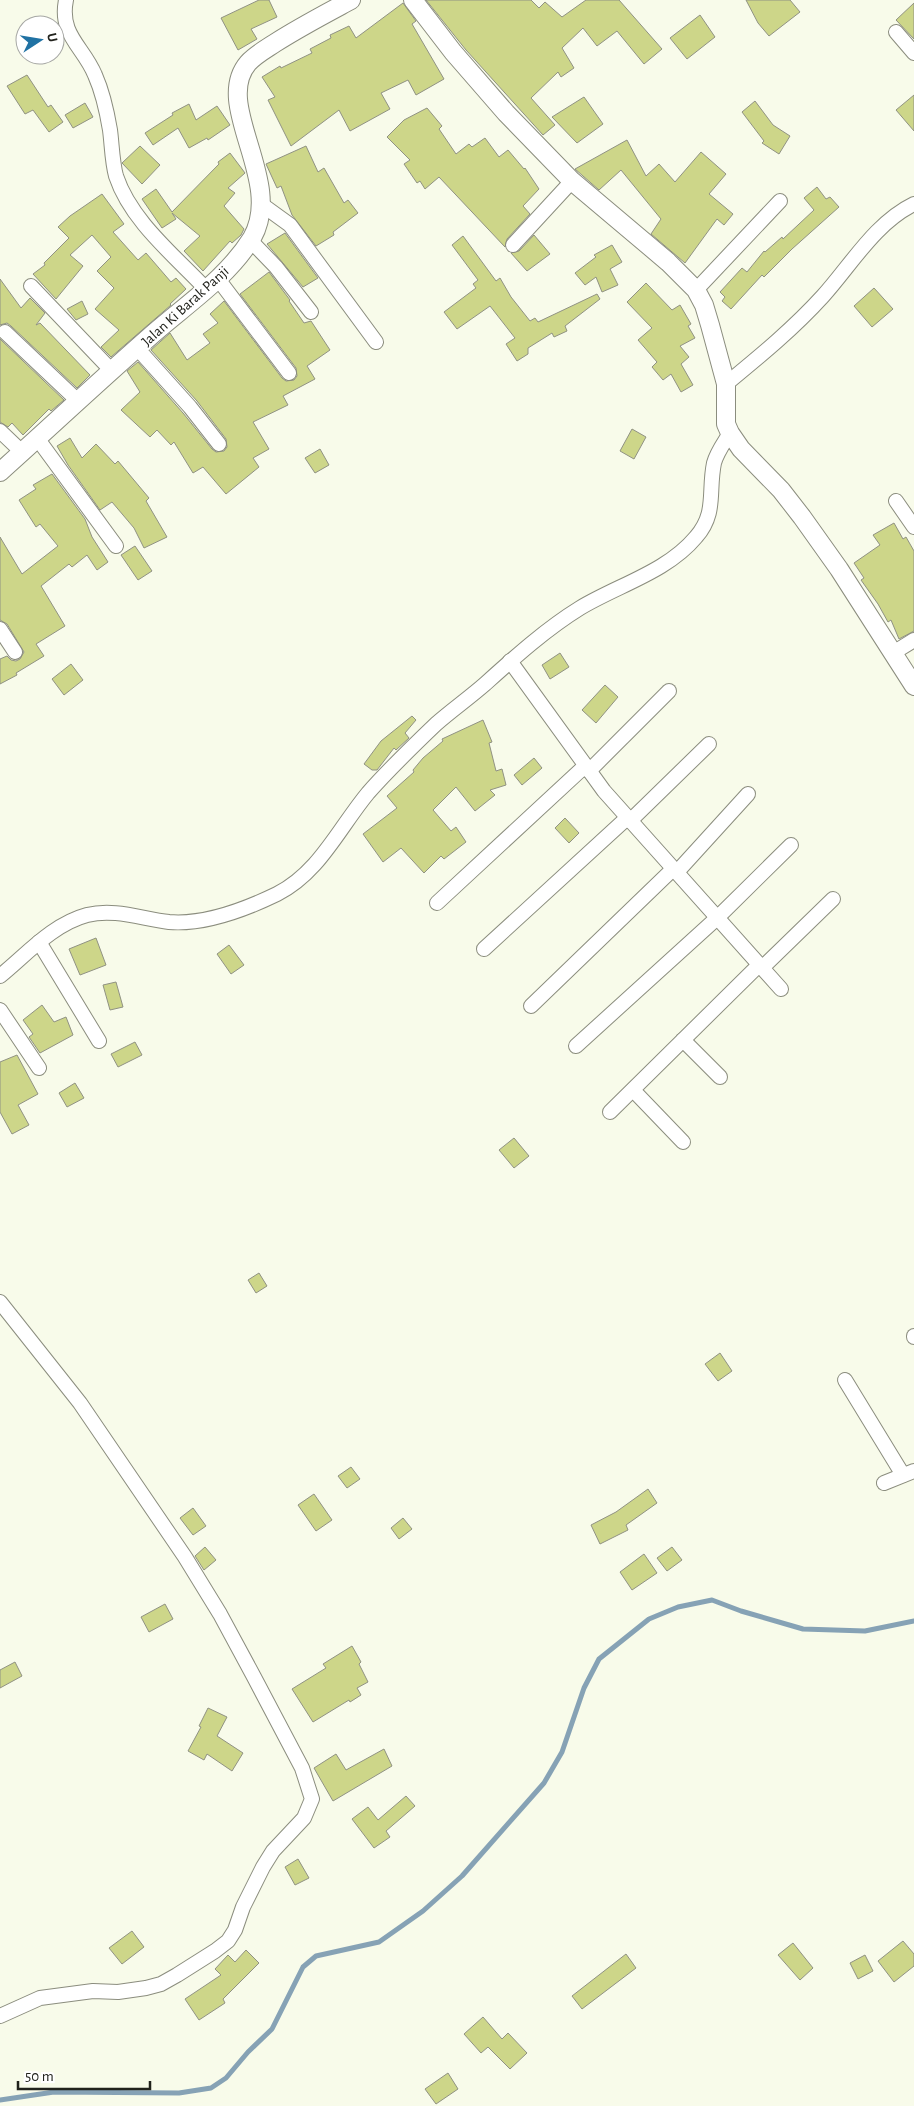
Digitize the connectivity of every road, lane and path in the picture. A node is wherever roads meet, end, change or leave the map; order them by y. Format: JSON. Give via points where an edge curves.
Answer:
{"nodes":[{"id":1,"x":66,"y":0,"type":"edge"},
{"id":2,"x":351,"y":0,"type":"edge"},
{"id":3,"x":413,"y":0,"type":"edge"},
{"id":4,"x":896,"y":32,"type":"dead end"},
{"id":5,"x":914,"y":53,"type":"edge"},
{"id":6,"x":572,"y":181,"type":"junction"},
{"id":7,"x":780,"y":201,"type":"dead end"},
{"id":8,"x":261,"y":204,"type":"junction"},
{"id":9,"x":914,"y":204,"type":"edge"},
{"id":10,"x":250,"y":240,"type":"junction"},
{"id":11,"x":513,"y":245,"type":"dead end"},
{"id":12,"x":212,"y":284,"type":"junction"},
{"id":13,"x":31,"y":286,"type":"dead end"},
{"id":14,"x":696,"y":290,"type":"junction"},
{"id":15,"x":311,"y":312,"type":"dead end"},
{"id":16,"x":5,"y":332,"type":"dead end"},
{"id":17,"x":376,"y":342,"type":"dead end"},
{"id":18,"x":137,"y":348,"type":"junction"},
{"id":19,"x":111,"y":370,"type":"junction"},
{"id":20,"x":290,"y":373,"type":"dead end"},
{"id":21,"x":726,"y":384,"type":"junction"},
{"id":22,"x":78,"y":401,"type":"junction"},
{"id":23,"x":0,"y":432,"type":"edge"},
{"id":24,"x":730,"y":433,"type":"junction"},
{"id":25,"x":37,"y":438,"type":"junction"},
{"id":26,"x":219,"y":444,"type":"dead end"},
{"id":27,"x":22,"y":452,"type":"junction"},
{"id":28,"x":0,"y":472,"type":"edge"},
{"id":29,"x":896,"y":501,"type":"dead end"},
{"id":30,"x":914,"y":526,"type":"edge"},
{"id":31,"x":116,"y":546,"type":"dead end"},
{"id":32,"x":0,"y":630,"type":"edge"},
{"id":33,"x":914,"y":640,"type":"edge"},
{"id":34,"x":15,"y":652,"type":"dead end"},
{"id":35,"x":893,"y":653,"type":"junction"},
{"id":36,"x":510,"y":661,"type":"junction"},
{"id":37,"x":914,"y":686,"type":"edge"},
{"id":38,"x":669,"y":691,"type":"dead end"},
{"id":39,"x":709,"y":744,"type":"dead end"},
{"id":40,"x":587,"y":768,"type":"junction"},
{"id":41,"x":748,"y":794,"type":"dead end"},
{"id":42,"x":629,"y":819,"type":"junction"},
{"id":43,"x":791,"y":845,"type":"dead end"},
{"id":44,"x":675,"y":871,"type":"junction"},
{"id":45,"x":834,"y":899,"type":"dead end"},
{"id":46,"x":437,"y":903,"type":"dead end"},
{"id":47,"x":717,"y":918,"type":"junction"},
{"id":48,"x":40,"y":942,"type":"junction"},
{"id":49,"x":484,"y":949,"type":"dead end"},
{"id":50,"x":760,"y":966,"type":"junction"},
{"id":51,"x":0,"y":976,"type":"edge"},
{"id":52,"x":781,"y":989,"type":"dead end"},
{"id":53,"x":531,"y":1006,"type":"dead end"},
{"id":54,"x":0,"y":1010,"type":"edge"},
{"id":55,"x":683,"y":1040,"type":"junction"},
{"id":56,"x":99,"y":1041,"type":"dead end"},
{"id":57,"x":576,"y":1046,"type":"dead end"},
{"id":58,"x":40,"y":1068,"type":"dead end"},
{"id":59,"x":720,"y":1077,"type":"dead end"},
{"id":60,"x":633,"y":1090,"type":"junction"},
{"id":61,"x":610,"y":1112,"type":"dead end"},
{"id":62,"x":683,"y":1142,"type":"dead end"},
{"id":63,"x":0,"y":1302,"type":"edge"},
{"id":64,"x":845,"y":1380,"type":"dead end"},
{"id":65,"x":908,"y":1473,"type":"edge"},
{"id":66,"x":884,"y":1483,"type":"dead end"},
{"id":67,"x":0,"y":2016,"type":"edge"}],
"edges":[{"from":1,"to":12,"type":"street","via":[[63,17],[66,27],[88,60],[100,88],[120,186],[143,223]]},
{"from":2,"to":8,"type":"street","name":"Jalan Ki Barak Panji","via":[[263,51],[248,62],[241,74],[237,98],[259,180]]},
{"from":3,"to":6,"type":"street","via":[[506,112]]},
{"from":4,"to":5,"type":"street"},
{"from":6,"to":11,"type":"street"},
{"from":6,"to":14,"type":"street"},
{"from":7,"to":14,"type":"street"},
{"from":8,"to":10,"type":"street","name":"Jalan Ki Barak Panji","via":[[258,224]]},
{"from":8,"to":17,"type":"street","via":[[290,225]]},
{"from":9,"to":21,"type":"street","via":[[883,227],[787,333]]},
{"from":10,"to":12,"type":"street","name":"Jalan Ki Barak Panji"},
{"from":10,"to":15,"type":"street"},
{"from":12,"to":18,"type":"street","name":"Jalan Ki Barak Panji"},
{"from":12,"to":20,"type":"street"},
{"from":13,"to":19,"type":"street"},
{"from":14,"to":21,"type":"street","via":[[704,305]]},
{"from":16,"to":22,"type":"street"},
{"from":18,"to":19,"type":"street","name":"Jalan Ki Barak Panji"},
{"from":18,"to":26,"type":"street","via":[[190,406]]},
{"from":19,"to":22,"type":"street","name":"Jalan Ki Barak Panji"},
{"from":21,"to":24,"type":"street","via":[[726,424]]},
{"from":22,"to":25,"type":"street","name":"Jalan Ki Barak Panji"},
{"from":23,"to":27,"type":"street"},
{"from":24,"to":35,"type":"street","via":[[802,517]]},
{"from":24,"to":36,"type":"street","via":[[715,461],[707,522],[694,540],[655,569],[579,609]]},
{"from":25,"to":27,"type":"street","name":"Jalan Ki Barak Panji"},
{"from":25,"to":31,"type":"street"},
{"from":27,"to":28,"type":"street","name":"Jalan Ki Barak Panji"},
{"from":29,"to":30,"type":"street"},
{"from":32,"to":34,"type":"street"},
{"from":33,"to":35,"type":"street"},
{"from":35,"to":37,"type":"street"},
{"from":36,"to":40,"type":"street"},
{"from":36,"to":48,"type":"street","via":[[402,756],[367,795],[315,863],[279,893],[226,913],[188,921],[154,920],[120,913],[88,915],[71,921]]},
{"from":38,"to":40,"type":"street"},
{"from":39,"to":42,"type":"street"},
{"from":40,"to":42,"type":"street"},
{"from":40,"to":46,"type":"street"},
{"from":41,"to":44,"type":"street"},
{"from":42,"to":44,"type":"street"},
{"from":42,"to":49,"type":"street"},
{"from":43,"to":47,"type":"street"},
{"from":44,"to":47,"type":"street"},
{"from":44,"to":53,"type":"street"},
{"from":45,"to":50,"type":"street"},
{"from":47,"to":50,"type":"street"},
{"from":47,"to":57,"type":"street"},
{"from":48,"to":51,"type":"street"},
{"from":48,"to":56,"type":"street"},
{"from":50,"to":52,"type":"street"},
{"from":50,"to":55,"type":"street"},
{"from":54,"to":58,"type":"street"},
{"from":55,"to":59,"type":"street"},
{"from":55,"to":60,"type":"street"},
{"from":60,"to":61,"type":"street"},
{"from":60,"to":62,"type":"street"},
{"from":63,"to":67,"type":"street","via":[[80,1403],[185,1557],[220,1614],[302,1768],[312,1799],[304,1818],[273,1851],[263,1867],[228,1941],[215,1951],[161,1984],[118,1992],[93,1991],[40,1998]]},
{"from":64,"to":65,"type":"street"},
{"from":65,"to":66,"type":"street"}]}
